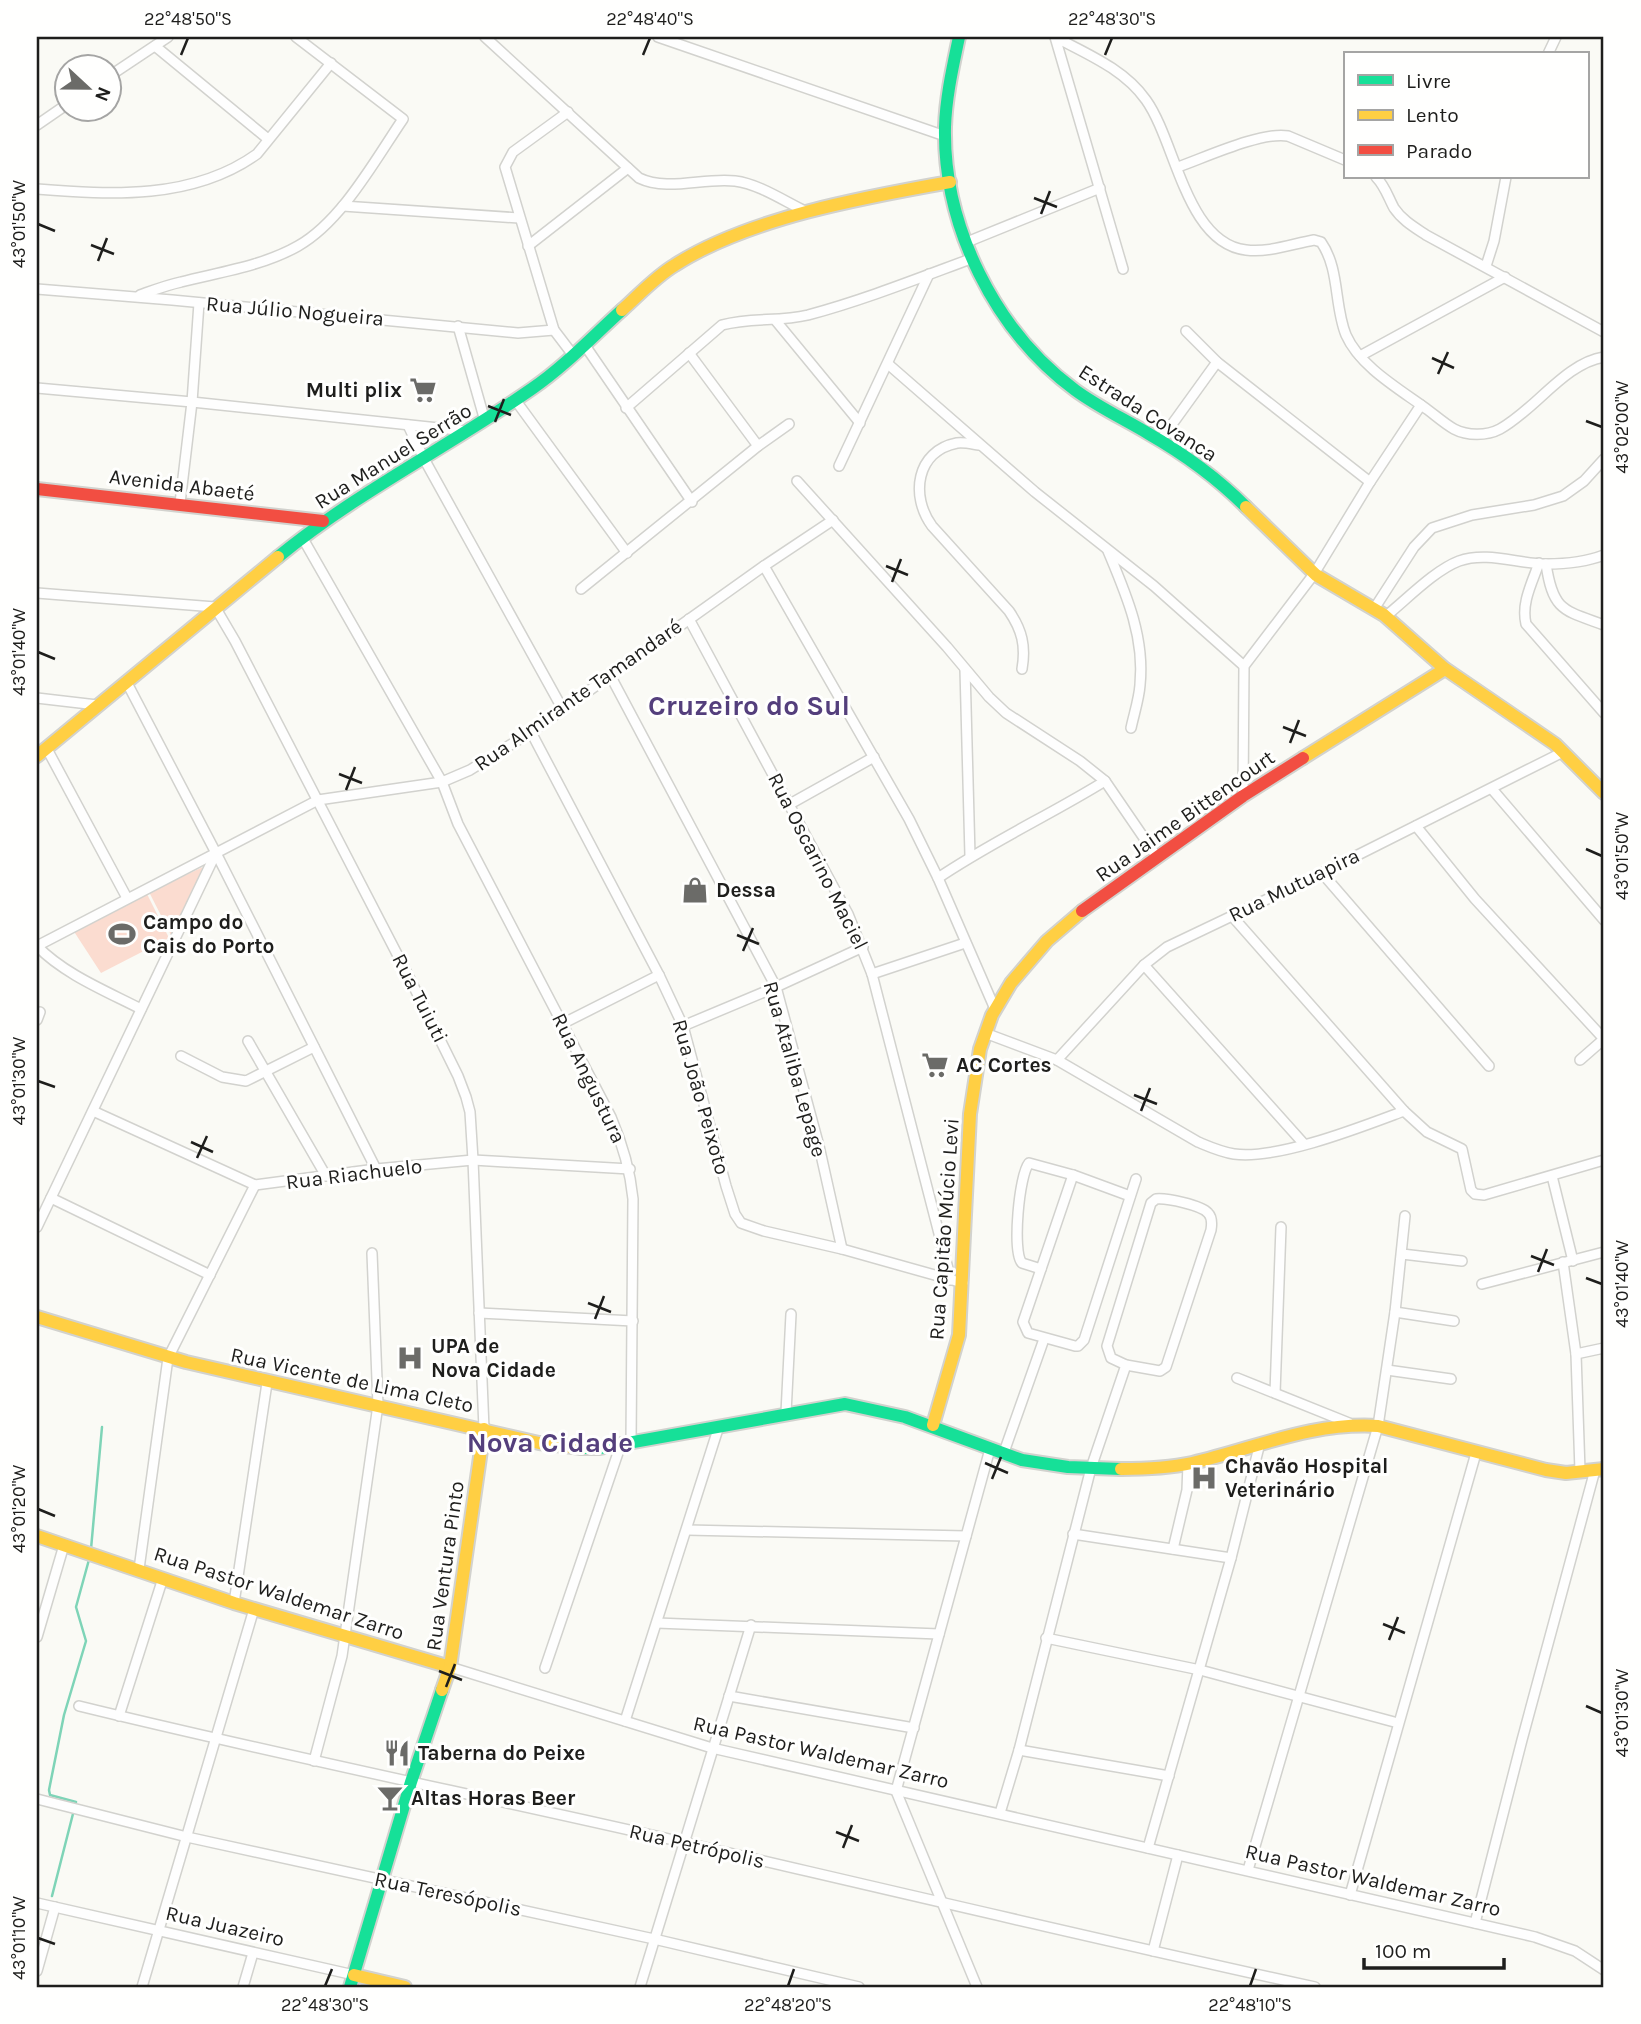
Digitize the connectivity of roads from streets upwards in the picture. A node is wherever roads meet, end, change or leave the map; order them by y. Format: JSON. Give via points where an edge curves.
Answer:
{"nodes":[{"id":1,"x":169,"y":37,"type":"edge"},
{"id":2,"x":296,"y":37,"type":"edge"},
{"id":3,"x":485,"y":37,"type":"edge"},
{"id":4,"x":657,"y":37,"type":"edge"},
{"id":5,"x":959,"y":37,"type":"edge"},
{"id":6,"x":1055,"y":37,"type":"edge"},
{"id":7,"x":155,"y":46,"type":"junction"},
{"id":8,"x":331,"y":62,"type":"junction"},
{"id":9,"x":122,"y":68,"type":"edge"},
{"id":10,"x":568,"y":112,"type":"junction"},
{"id":11,"x":52,"y":115,"type":"edge"},
{"id":12,"x":37,"y":125,"type":"edge"},
{"id":13,"x":945,"y":136,"type":"junction"},
{"id":14,"x":268,"y":139,"type":"junction"},
{"id":15,"x":1344,"y":160,"type":"edge"},
{"id":16,"x":1178,"y":167,"type":"junction"},
{"id":17,"x":628,"y":169,"type":"junction"},
{"id":18,"x":1378,"y":178,"type":"edge"},
{"id":19,"x":1506,"y":178,"type":"edge"},
{"id":20,"x":950,"y":182,"type":"junction"},
{"id":21,"x":1100,"y":188,"type":"junction"},
{"id":22,"x":37,"y":189,"type":"edge"},
{"id":23,"x":342,"y":206,"type":"junction"},
{"id":24,"x":805,"y":211,"type":"junction"},
{"id":25,"x":519,"y":218,"type":"junction"},
{"id":26,"x":967,"y":242,"type":"junction"},
{"id":27,"x":528,"y":246,"type":"junction"},
{"id":28,"x":973,"y":258,"type":"junction"},
{"id":29,"x":1486,"y":266,"type":"junction"},
{"id":30,"x":1123,"y":269,"type":"dead end"},
{"id":31,"x":929,"y":274,"type":"junction"},
{"id":32,"x":1505,"y":277,"type":"junction"},
{"id":33,"x":37,"y":289,"type":"edge"},
{"id":34,"x":134,"y":297,"type":"junction"},
{"id":35,"x":199,"y":303,"type":"junction"},
{"id":36,"x":776,"y":321,"type":"junction"},
{"id":37,"x":457,"y":326,"type":"junction"},
{"id":38,"x":554,"y":330,"type":"junction"},
{"id":39,"x":1186,"y":331,"type":"dead end"},
{"id":40,"x":1604,"y":332,"type":"edge"},
{"id":41,"x":584,"y":344,"type":"junction"},
{"id":42,"x":690,"y":353,"type":"junction"},
{"id":43,"x":573,"y":355,"type":"junction"},
{"id":44,"x":1360,"y":356,"type":"junction"},
{"id":45,"x":1604,"y":357,"type":"edge"},
{"id":46,"x":1217,"y":362,"type":"junction"},
{"id":47,"x":888,"y":364,"type":"junction"},
{"id":48,"x":37,"y":388,"type":"edge"},
{"id":49,"x":516,"y":401,"type":"junction"},
{"id":50,"x":192,"y":402,"type":"junction"},
{"id":51,"x":1421,"y":405,"type":"junction"},
{"id":52,"x":626,"y":408,"type":"junction"},
{"id":53,"x":485,"y":421,"type":"junction"},
{"id":54,"x":860,"y":423,"type":"junction"},
{"id":55,"x":789,"y":424,"type":"dead end"},
{"id":56,"x":408,"y":425,"type":"junction"},
{"id":57,"x":468,"y":431,"type":"junction"},
{"id":58,"x":1160,"y":441,"type":"junction"},
{"id":59,"x":981,"y":445,"type":"junction"},
{"id":60,"x":758,"y":446,"type":"junction"},
{"id":61,"x":423,"y":457,"type":"junction"},
{"id":62,"x":1604,"y":459,"type":"edge"},
{"id":63,"x":839,"y":466,"type":"dead end"},
{"id":64,"x":797,"y":481,"type":"dead end"},
{"id":65,"x":1370,"y":482,"type":"junction"},
{"id":66,"x":37,"y":489,"type":"edge"},
{"id":67,"x":692,"y":502,"type":"junction"},
{"id":68,"x":180,"y":503,"type":"junction"},
{"id":69,"x":833,"y":520,"type":"junction"},
{"id":70,"x":323,"y":521,"type":"junction"},
{"id":71,"x":302,"y":537,"type":"junction"},
{"id":72,"x":1107,"y":549,"type":"junction"},
{"id":73,"x":627,"y":553,"type":"junction"},
{"id":74,"x":1604,"y":555,"type":"edge"},
{"id":75,"x":1543,"y":564,"type":"junction"},
{"id":76,"x":764,"y":566,"type":"junction"},
{"id":77,"x":1314,"y":574,"type":"junction"},
{"id":78,"x":581,"y":590,"type":"dead end"},
{"id":79,"x":37,"y":593,"type":"edge"},
{"id":80,"x":215,"y":607,"type":"junction"},
{"id":81,"x":1374,"y":609,"type":"junction"},
{"id":82,"x":1386,"y":616,"type":"junction"},
{"id":83,"x":689,"y":619,"type":"junction"},
{"id":84,"x":1604,"y":625,"type":"edge"},
{"id":85,"x":1244,"y":666,"type":"junction"},
{"id":86,"x":965,"y":669,"type":"junction"},
{"id":87,"x":1022,"y":669,"type":"dead end"},
{"id":88,"x":1445,"y":669,"type":"junction"},
{"id":89,"x":610,"y":675,"type":"junction"},
{"id":90,"x":126,"y":681,"type":"junction"},
{"id":91,"x":37,"y":698,"type":"edge"},
{"id":92,"x":97,"y":705,"type":"junction"},
{"id":93,"x":562,"y":708,"type":"junction"},
{"id":94,"x":1604,"y":713,"type":"edge"},
{"id":95,"x":1131,"y":728,"type":"dead end"},
{"id":96,"x":531,"y":732,"type":"junction"},
{"id":97,"x":42,"y":752,"type":"edge"},
{"id":98,"x":1563,"y":752,"type":"junction"},
{"id":99,"x":874,"y":757,"type":"junction"},
{"id":100,"x":1105,"y":781,"type":"junction"},
{"id":101,"x":442,"y":782,"type":"junction"},
{"id":102,"x":1492,"y":789,"type":"junction"},
{"id":103,"x":1604,"y":793,"type":"edge"},
{"id":104,"x":1243,"y":796,"type":"junction"},
{"id":105,"x":318,"y":800,"type":"junction"},
{"id":106,"x":790,"y":804,"type":"junction"},
{"id":107,"x":1416,"y":826,"type":"junction"},
{"id":108,"x":216,"y":853,"type":"junction"},
{"id":109,"x":970,"y":856,"type":"junction"},
{"id":110,"x":1157,"y":857,"type":"junction"},
{"id":111,"x":1322,"y":873,"type":"junction"},
{"id":112,"x":938,"y":878,"type":"junction"},
{"id":113,"x":127,"y":898,"type":"junction"},
{"id":114,"x":1232,"y":916,"type":"junction"},
{"id":115,"x":1604,"y":920,"type":"edge"},
{"id":116,"x":965,"y":943,"type":"junction"},
{"id":117,"x":37,"y":946,"type":"edge"},
{"id":118,"x":863,"y":947,"type":"junction"},
{"id":119,"x":1144,"y":965,"type":"junction"},
{"id":120,"x":872,"y":974,"type":"junction"},
{"id":121,"x":659,"y":975,"type":"junction"},
{"id":122,"x":776,"y":987,"type":"junction"},
{"id":123,"x":141,"y":1009,"type":"junction"},
{"id":124,"x":995,"y":1009,"type":"junction"},
{"id":125,"x":562,"y":1024,"type":"junction"},
{"id":126,"x":683,"y":1026,"type":"junction"},
{"id":127,"x":985,"y":1033,"type":"junction"},
{"id":128,"x":1604,"y":1039,"type":"edge"},
{"id":129,"x":248,"y":1041,"type":"dead end"},
{"id":130,"x":314,"y":1047,"type":"junction"},
{"id":131,"x":181,"y":1056,"type":"dead end"},
{"id":132,"x":1057,"y":1060,"type":"junction"},
{"id":133,"x":1580,"y":1060,"type":"dead end"},
{"id":134,"x":1489,"y":1066,"type":"dead end"},
{"id":135,"x":265,"y":1071,"type":"junction"},
{"id":136,"x":93,"y":1111,"type":"junction"},
{"id":137,"x":1404,"y":1111,"type":"junction"},
{"id":138,"x":1304,"y":1144,"type":"junction"},
{"id":139,"x":473,"y":1160,"type":"junction"},
{"id":140,"x":1604,"y":1160,"type":"edge"},
{"id":141,"x":376,"y":1169,"type":"junction"},
{"id":142,"x":631,"y":1169,"type":"junction"},
{"id":143,"x":1073,"y":1175,"type":"junction"},
{"id":144,"x":326,"y":1176,"type":"junction"},
{"id":145,"x":1552,"y":1176,"type":"junction"},
{"id":146,"x":1136,"y":1179,"type":"dead end"},
{"id":147,"x":255,"y":1185,"type":"junction"},
{"id":148,"x":1130,"y":1196,"type":"junction"},
{"id":149,"x":51,"y":1198,"type":"junction"},
{"id":150,"x":1405,"y":1216,"type":"dead end"},
{"id":151,"x":37,"y":1227,"type":"edge"},
{"id":152,"x":1281,"y":1227,"type":"dead end"},
{"id":153,"x":842,"y":1249,"type":"junction"},
{"id":154,"x":372,"y":1252,"type":"dead end"},
{"id":155,"x":1604,"y":1252,"type":"edge"},
{"id":156,"x":1402,"y":1254,"type":"junction"},
{"id":157,"x":1462,"y":1261,"type":"dead end"},
{"id":158,"x":1568,"y":1261,"type":"junction"},
{"id":159,"x":1041,"y":1269,"type":"junction"},
{"id":160,"x":210,"y":1275,"type":"junction"},
{"id":161,"x":957,"y":1281,"type":"junction"},
{"id":162,"x":1482,"y":1284,"type":"dead end"},
{"id":163,"x":1395,"y":1312,"type":"junction"},
{"id":164,"x":479,"y":1313,"type":"junction"},
{"id":165,"x":791,"y":1314,"type":"dead end"},
{"id":166,"x":37,"y":1317,"type":"edge"},
{"id":167,"x":634,"y":1321,"type":"junction"},
{"id":168,"x":1454,"y":1321,"type":"dead end"},
{"id":169,"x":1044,"y":1339,"type":"junction"},
{"id":170,"x":1604,"y":1348,"type":"edge"},
{"id":171,"x":1576,"y":1354,"type":"junction"},
{"id":172,"x":168,"y":1359,"type":"junction"},
{"id":173,"x":1126,"y":1365,"type":"junction"},
{"id":174,"x":1387,"y":1370,"type":"junction"},
{"id":175,"x":1237,"y":1378,"type":"dead end"},
{"id":176,"x":1451,"y":1378,"type":"dead end"},
{"id":177,"x":267,"y":1383,"type":"junction"},
{"id":178,"x":1275,"y":1394,"type":"junction"},
{"id":179,"x":378,"y":1405,"type":"junction"},
{"id":180,"x":786,"y":1413,"type":"junction"},
{"id":181,"x":1353,"y":1424,"type":"junction"},
{"id":182,"x":933,"y":1425,"type":"junction"},
{"id":183,"x":719,"y":1426,"type":"junction"},
{"id":184,"x":1378,"y":1426,"type":"junction"},
{"id":185,"x":484,"y":1429,"type":"junction"},
{"id":186,"x":626,"y":1443,"type":"junction"},
{"id":187,"x":1260,"y":1443,"type":"junction"},
{"id":188,"x":990,"y":1449,"type":"junction"},
{"id":189,"x":1476,"y":1453,"type":"junction"},
{"id":190,"x":1003,"y":1455,"type":"junction"},
{"id":191,"x":1188,"y":1464,"type":"junction"},
{"id":192,"x":1091,"y":1468,"type":"junction"},
{"id":193,"x":1600,"y":1469,"type":"edge"},
{"id":194,"x":1580,"y":1472,"type":"junction"},
{"id":195,"x":687,"y":1530,"type":"junction"},
{"id":196,"x":1073,"y":1534,"type":"junction"},
{"id":197,"x":37,"y":1536,"type":"edge"},
{"id":198,"x":966,"y":1536,"type":"junction"},
{"id":199,"x":64,"y":1545,"type":"junction"},
{"id":200,"x":1172,"y":1549,"type":"junction"},
{"id":201,"x":1231,"y":1558,"type":"junction"},
{"id":202,"x":139,"y":1569,"type":"junction"},
{"id":203,"x":163,"y":1578,"type":"junction"},
{"id":204,"x":234,"y":1603,"type":"junction"},
{"id":205,"x":254,"y":1609,"type":"junction"},
{"id":206,"x":657,"y":1623,"type":"junction"},
{"id":207,"x":751,"y":1625,"type":"junction"},
{"id":208,"x":345,"y":1634,"type":"junction"},
{"id":209,"x":939,"y":1634,"type":"junction"},
{"id":210,"x":37,"y":1637,"type":"edge"},
{"id":211,"x":1046,"y":1639,"type":"junction"},
{"id":212,"x":450,"y":1667,"type":"junction"},
{"id":213,"x":545,"y":1668,"type":"dead end"},
{"id":214,"x":1200,"y":1670,"type":"junction"},
{"id":215,"x":729,"y":1696,"type":"junction"},
{"id":216,"x":1300,"y":1696,"type":"junction"},
{"id":217,"x":79,"y":1706,"type":"dead end"},
{"id":218,"x":119,"y":1716,"type":"junction"},
{"id":219,"x":625,"y":1721,"type":"junction"},
{"id":220,"x":1398,"y":1723,"type":"junction"},
{"id":221,"x":914,"y":1728,"type":"junction"},
{"id":222,"x":215,"y":1739,"type":"junction"},
{"id":223,"x":712,"y":1748,"type":"junction"},
{"id":224,"x":1019,"y":1750,"type":"junction"},
{"id":225,"x":313,"y":1761,"type":"junction"},
{"id":226,"x":1170,"y":1776,"type":"junction"},
{"id":227,"x":411,"y":1782,"type":"junction"},
{"id":228,"x":896,"y":1791,"type":"junction"},
{"id":229,"x":37,"y":1799,"type":"edge"},
{"id":230,"x":1000,"y":1813,"type":"junction"},
{"id":231,"x":187,"y":1837,"type":"junction"},
{"id":232,"x":683,"y":1843,"type":"junction"},
{"id":233,"x":1148,"y":1848,"type":"junction"},
{"id":234,"x":1178,"y":1855,"type":"junction"},
{"id":235,"x":1248,"y":1870,"type":"junction"},
{"id":236,"x":381,"y":1879,"type":"junction"},
{"id":237,"x":1350,"y":1895,"type":"junction"},
{"id":238,"x":37,"y":1903,"type":"edge"},
{"id":239,"x":943,"y":1904,"type":"junction"},
{"id":240,"x":55,"y":1907,"type":"junction"},
{"id":241,"x":1475,"y":1923,"type":"junction"},
{"id":242,"x":159,"y":1931,"type":"junction"},
{"id":243,"x":654,"y":1939,"type":"junction"},
{"id":244,"x":1153,"y":1951,"type":"junction"},
{"id":245,"x":253,"y":1953,"type":"junction"},
{"id":246,"x":1604,"y":1970,"type":"edge"},
{"id":247,"x":37,"y":1971,"type":"edge"},
{"id":248,"x":352,"y":1981,"type":"edge"},
{"id":249,"x":142,"y":1987,"type":"edge"},
{"id":250,"x":243,"y":1987,"type":"edge"},
{"id":251,"x":405,"y":1987,"type":"edge"},
{"id":252,"x":640,"y":1987,"type":"edge"},
{"id":253,"x":859,"y":1987,"type":"edge"},
{"id":254,"x":977,"y":1987,"type":"edge"},
{"id":255,"x":1315,"y":1987,"type":"edge"}],
"edges":[{"from":1,"to":7,"type":"street"},
{"from":2,"to":8,"type":"street"},
{"from":3,"to":10,"type":"street"},
{"from":4,"to":13,"type":"street"},
{"from":5,"to":13,"type":"street","name":"Estrada Covanca"},
{"from":6,"to":16,"type":"street","via":[[1133,84],[1156,116]]},
{"from":6,"to":21,"type":"street"},
{"from":7,"to":9,"type":"street"},
{"from":7,"to":14,"type":"street"},
{"from":8,"to":14,"type":"street"},
{"from":8,"to":23,"type":"street","via":[[403,119]]},
{"from":10,"to":17,"type":"street"},
{"from":10,"to":25,"type":"street","via":[[508,159],[505,167]]},
{"from":11,"to":12,"type":"street"},
{"from":13,"to":20,"type":"street","name":"Estrada Covanca"},
{"from":14,"to":22,"type":"street","via":[[243,164],[163,189],[109,194]]},
{"from":15,"to":16,"type":"street","via":[[1277,135]]},
{"from":16,"to":44,"type":"street","via":[[1202,221],[1223,243],[1261,250],[1321,242],[1333,271],[1345,332]]},
{"from":17,"to":24,"type":"street","via":[[658,184],[747,184]]},
{"from":17,"to":27,"type":"street"},
{"from":18,"to":29,"type":"street","via":[[1406,221]]},
{"from":19,"to":29,"type":"street"},
{"from":20,"to":24,"type":"street","name":"Rua Manuel Serrão"},
{"from":20,"to":26,"type":"street","name":"Estrada Covanca"},
{"from":21,"to":26,"type":"street"},
{"from":21,"to":30,"type":"street"},
{"from":23,"to":25,"type":"street"},
{"from":23,"to":34,"type":"street","via":[[312,237],[286,253]]},
{"from":24,"to":41,"type":"street","name":"Rua Manuel Serrão","via":[[690,254]]},
{"from":25,"to":27,"type":"street"},
{"from":26,"to":28,"type":"street","name":"Estrada Covanca"},
{"from":27,"to":38,"type":"street"},
{"from":28,"to":31,"type":"street"},
{"from":28,"to":58,"type":"street","name":"Estrada Covanca","via":[[988,292],[1045,364],[1072,388]]},
{"from":29,"to":32,"type":"street"},
{"from":31,"to":36,"type":"street"},
{"from":31,"to":47,"type":"street"},
{"from":32,"to":40,"type":"street"},
{"from":32,"to":44,"type":"street"},
{"from":33,"to":34,"type":"street","name":"Rua Júlio Nogueira"},
{"from":34,"to":35,"type":"street","name":"Rua Júlio Nogueira"},
{"from":35,"to":37,"type":"street","name":"Rua Júlio Nogueira"},
{"from":35,"to":50,"type":"street"},
{"from":36,"to":42,"type":"street","via":[[742,320],[722,325]]},
{"from":36,"to":54,"type":"street"},
{"from":37,"to":38,"type":"street","name":"Rua Júlio Nogueira","via":[[518,333]]},
{"from":37,"to":53,"type":"street"},
{"from":38,"to":43,"type":"street"},
{"from":39,"to":46,"type":"street"},
{"from":41,"to":43,"type":"street","name":"Rua Manuel Serrão"},
{"from":41,"to":52,"type":"street"},
{"from":42,"to":52,"type":"street"},
{"from":42,"to":60,"type":"street"},
{"from":43,"to":49,"type":"street","name":"Rua Manuel Serrão"},
{"from":44,"to":51,"type":"street"},
{"from":45,"to":51,"type":"street","via":[[1583,363],[1492,433],[1455,430]]},
{"from":46,"to":58,"type":"street"},
{"from":46,"to":65,"type":"street"},
{"from":47,"to":54,"type":"street"},
{"from":47,"to":59,"type":"street"},
{"from":48,"to":50,"type":"street"},
{"from":49,"to":53,"type":"street","name":"Rua Manuel Serrão"},
{"from":49,"to":73,"type":"street"},
{"from":50,"to":56,"type":"street"},
{"from":50,"to":68,"type":"street"},
{"from":51,"to":65,"type":"street"},
{"from":52,"to":67,"type":"street"},
{"from":53,"to":57,"type":"street","name":"Rua Manuel Serrão"},
{"from":54,"to":63,"type":"street"},
{"from":55,"to":60,"type":"street"},
{"from":56,"to":57,"type":"street"},
{"from":56,"to":61,"type":"street"},
{"from":57,"to":61,"type":"street","name":"Rua Manuel Serrão"},
{"from":58,"to":77,"type":"street","name":"Estrada Covanca","via":[[1228,491]]},
{"from":59,"to":72,"type":"street"},
{"from":59,"to":87,"type":"street","via":[[960,442],[932,457],[921,474],[919,502],[932,526],[1017,623],[1024,645]]},
{"from":60,"to":67,"type":"street"},
{"from":61,"to":70,"type":"street","name":"Rua Manuel Serrão"},
{"from":61,"to":93,"type":"street"},
{"from":62,"to":81,"type":"street","via":[[1563,496],[1432,528],[1414,547]]},
{"from":64,"to":69,"type":"street"},
{"from":65,"to":77,"type":"street"},
{"from":66,"to":68,"type":"street","name":"Avenida Abaeté"},
{"from":67,"to":73,"type":"street"},
{"from":68,"to":70,"type":"street","name":"Avenida Abaeté"},
{"from":69,"to":76,"type":"street","name":"Rua Almirante Tamandaré"},
{"from":69,"to":86,"type":"street"},
{"from":70,"to":71,"type":"street","name":"Rua Manuel Serrão"},
{"from":71,"to":80,"type":"street","name":"Rua Manuel Serrão"},
{"from":71,"to":101,"type":"street","name":"Rua Angustura"},
{"from":72,"to":85,"type":"street"},
{"from":72,"to":95,"type":"street","via":[[1139,634],[1140,688]]},
{"from":73,"to":78,"type":"street"},
{"from":74,"to":75,"type":"street","via":[[1588,561]]},
{"from":75,"to":82,"type":"street","via":[[1492,558],[1459,561]]},
{"from":75,"to":84,"type":"street","via":[[1550,590],[1562,608]]},
{"from":75,"to":94,"type":"street","via":[[1525,603],[1527,624]]},
{"from":76,"to":83,"type":"street","name":"Rua Almirante Tamandaré"},
{"from":76,"to":99,"type":"street"},
{"from":77,"to":81,"type":"street","name":"Estrada Covanca"},
{"from":77,"to":85,"type":"street"},
{"from":79,"to":80,"type":"street"},
{"from":80,"to":90,"type":"street","name":"Rua Manuel Serrão"},
{"from":80,"to":105,"type":"street","name":"Rua Tuiuti"},
{"from":81,"to":82,"type":"street","name":"Estrada Covanca"},
{"from":82,"to":88,"type":"street","name":"Estrada Covanca"},
{"from":83,"to":89,"type":"street","name":"Rua Almirante Tamandaré"},
{"from":83,"to":106,"type":"street","name":"Rua Oscarino Maciel"},
{"from":85,"to":104,"type":"street"},
{"from":86,"to":100,"type":"street","via":[[1006,713]]},
{"from":86,"to":109,"type":"street"},
{"from":88,"to":98,"type":"street","name":"Estrada Covanca"},
{"from":88,"to":104,"type":"street","name":"Rua Jaime Bittencourt"},
{"from":89,"to":93,"type":"street","name":"Rua Almirante Tamandaré"},
{"from":89,"to":122,"type":"street","name":"Rua Ataliba Lepage"},
{"from":90,"to":92,"type":"street","name":"Rua Manuel Serrão"},
{"from":90,"to":108,"type":"street"},
{"from":91,"to":92,"type":"street"},
{"from":92,"to":97,"type":"street","name":"Rua Manuel Serrão"},
{"from":93,"to":96,"type":"street","name":"Rua Almirante Tamandaré"},
{"from":96,"to":101,"type":"street","name":"Rua Almirante Tamandaré","via":[[482,764]]},
{"from":96,"to":121,"type":"street","name":"Rua João Peixoto"},
{"from":97,"to":113,"type":"street"},
{"from":98,"to":102,"type":"street","name":"Rua Mutuapira"},
{"from":98,"to":103,"type":"street","name":"Estrada Covanca"},
{"from":99,"to":106,"type":"street"},
{"from":99,"to":112,"type":"street"},
{"from":100,"to":109,"type":"street"},
{"from":100,"to":110,"type":"street"},
{"from":101,"to":105,"type":"street","name":"Rua Almirante Tamandaré"},
{"from":101,"to":125,"type":"street","name":"Rua Angustura","via":[[458,824]]},
{"from":102,"to":107,"type":"street","name":"Rua Mutuapira"},
{"from":102,"to":115,"type":"street"},
{"from":104,"to":110,"type":"street","name":"Rua Jaime Bittencourt"},
{"from":105,"to":108,"type":"street","name":"Rua Almirante Tamandaré"},
{"from":105,"to":139,"type":"street","name":"Rua Tuiuti","via":[[458,1076],[470,1112]]},
{"from":106,"to":118,"type":"street","name":"Rua Oscarino Maciel"},
{"from":107,"to":111,"type":"street","name":"Rua Mutuapira"},
{"from":107,"to":128,"type":"street","via":[[1475,899]]},
{"from":108,"to":113,"type":"street","name":"Rua Almirante Tamandaré"},
{"from":108,"to":123,"type":"street"},
{"from":108,"to":130,"type":"street"},
{"from":109,"to":112,"type":"street"},
{"from":110,"to":124,"type":"street","name":"Rua Jaime Bittencourt","via":[[1051,936],[1020,969]]},
{"from":111,"to":114,"type":"street","name":"Rua Mutuapira"},
{"from":111,"to":134,"type":"street"},
{"from":112,"to":116,"type":"street"},
{"from":113,"to":117,"type":"street","name":"Rua Almirante Tamandaré"},
{"from":114,"to":119,"type":"street","name":"Rua Mutuapira","via":[[1167,947]]},
{"from":114,"to":137,"type":"street"},
{"from":116,"to":120,"type":"street"},
{"from":116,"to":124,"type":"street"},
{"from":117,"to":123,"type":"street","via":[[66,969]]},
{"from":118,"to":120,"type":"street","name":"Rua Oscarino Maciel"},
{"from":118,"to":122,"type":"street"},
{"from":119,"to":132,"type":"street","name":"Rua Mutuapira"},
{"from":119,"to":138,"type":"street"},
{"from":120,"to":161,"type":"street","name":"Rua Oscarino Maciel"},
{"from":121,"to":125,"type":"street"},
{"from":121,"to":126,"type":"street","name":"Rua João Peixoto"},
{"from":122,"to":126,"type":"street"},
{"from":122,"to":153,"type":"street","name":"Rua Ataliba Lepage"},
{"from":123,"to":136,"type":"street"},
{"from":124,"to":127,"type":"street","name":"Rua Jaime Bittencourt"},
{"from":125,"to":142,"type":"street","name":"Rua Angustura","via":[[611,1117]]},
{"from":126,"to":153,"type":"street","name":"Rua João Peixoto","via":[[741,1223]]},
{"from":127,"to":132,"type":"street"},
{"from":127,"to":161,"type":"street","name":"Rua Capitão Múcio Levi","via":[[977,1063]]},
{"from":128,"to":133,"type":"street"},
{"from":129,"to":135,"type":"street"},
{"from":130,"to":135,"type":"street"},
{"from":130,"to":141,"type":"street"},
{"from":131,"to":135,"type":"street","via":[[233,1080],[246,1081]]},
{"from":132,"to":138,"type":"street","via":[[1217,1151],[1256,1155]]},
{"from":135,"to":144,"type":"street"},
{"from":136,"to":147,"type":"street","name":"Rua Riachuelo"},
{"from":136,"to":149,"type":"street"},
{"from":137,"to":138,"type":"street"},
{"from":137,"to":145,"type":"street","via":[[1426,1132],[1462,1149],[1471,1190],[1478,1195]]},
{"from":139,"to":141,"type":"street","name":"Rua Riachuelo"},
{"from":139,"to":142,"type":"street","name":"Rua Riachuelo"},
{"from":139,"to":164,"type":"street","name":"Rua Tuiuti"},
{"from":140,"to":145,"type":"street"},
{"from":141,"to":144,"type":"street","name":"Rua Riachuelo"},
{"from":142,"to":167,"type":"street","name":"Rua Angustura"},
{"from":143,"to":148,"type":"street"},
{"from":143,"to":159,"type":"street"},
{"from":143,"to":159,"type":"street","via":[[1033,1163],[1024,1170],[1017,1257]]},
{"from":144,"to":147,"type":"street","name":"Rua Riachuelo"},
{"from":145,"to":158,"type":"street"},
{"from":146,"to":148,"type":"street"},
{"from":147,"to":160,"type":"street"},
{"from":148,"to":169,"type":"street","via":[[1084,1340],[1074,1346]]},
{"from":149,"to":151,"type":"street"},
{"from":149,"to":160,"type":"street"},
{"from":150,"to":156,"type":"street"},
{"from":152,"to":178,"type":"street"},
{"from":153,"to":161,"type":"street","name":"Rua João Peixoto"},
{"from":154,"to":179,"type":"street"},
{"from":155,"to":158,"type":"street"},
{"from":156,"to":157,"type":"street"},
{"from":156,"to":163,"type":"street"},
{"from":158,"to":162,"type":"street"},
{"from":158,"to":171,"type":"street"},
{"from":159,"to":169,"type":"street","via":[[1023,1322],[1028,1333]]},
{"from":160,"to":172,"type":"street"},
{"from":161,"to":182,"type":"street","name":"Rua Capitão Múcio Levi","via":[[955,1355]]},
{"from":163,"to":168,"type":"street"},
{"from":163,"to":174,"type":"street"},
{"from":164,"to":167,"type":"street"},
{"from":164,"to":185,"type":"street","name":"Rua Tuiuti"},
{"from":165,"to":180,"type":"street"},
{"from":166,"to":172,"type":"street","name":"Rua Vicente de Lima Cleto"},
{"from":167,"to":186,"type":"street","name":"Rua Angustura"},
{"from":169,"to":190,"type":"street"},
{"from":170,"to":171,"type":"street"},
{"from":171,"to":194,"type":"street"},
{"from":172,"to":177,"type":"street","name":"Rua Vicente de Lima Cleto"},
{"from":172,"to":202,"type":"street"},
{"from":173,"to":173,"type":"street","via":[[1157,1371],[1166,1367],[1211,1230],[1210,1216],[1204,1210],[1167,1199],[1151,1203],[1107,1346],[1111,1357]]},
{"from":173,"to":192,"type":"street"},
{"from":174,"to":176,"type":"street"},
{"from":174,"to":184,"type":"street"},
{"from":175,"to":178,"type":"street"},
{"from":177,"to":179,"type":"street","name":"Rua Vicente de Lima Cleto"},
{"from":177,"to":204,"type":"street"},
{"from":178,"to":181,"type":"street"},
{"from":179,"to":185,"type":"street","name":"Rua Vicente de Lima Cleto"},
{"from":179,"to":208,"type":"street"},
{"from":180,"to":182,"type":"street","name":"Rua Vicente de Lima Cleto","via":[[845,1404],[873,1407]]},
{"from":180,"to":183,"type":"street","name":"Rua Vicente de Lima Cleto"},
{"from":181,"to":184,"type":"street","name":"Rua Vicente de Lima Cleto"},
{"from":181,"to":187,"type":"street","name":"Rua Vicente de Lima Cleto","via":[[1313,1428]]},
{"from":182,"to":188,"type":"street","name":"Rua Vicente de Lima Cleto"},
{"from":183,"to":186,"type":"street","name":"Rua Vicente de Lima Cleto"},
{"from":183,"to":195,"type":"street"},
{"from":184,"to":189,"type":"street","name":"Rua Vicente de Lima Cleto"},
{"from":184,"to":216,"type":"street"},
{"from":185,"to":186,"type":"street","name":"Rua Vicente de Lima Cleto","via":[[566,1449]]},
{"from":185,"to":212,"type":"street","name":"Rua Ventura Pinto"},
{"from":186,"to":213,"type":"street","name":"Rua Angustura"},
{"from":187,"to":191,"type":"street","name":"Rua Vicente de Lima Cleto"},
{"from":187,"to":201,"type":"street"},
{"from":188,"to":190,"type":"street","name":"Rua Vicente de Lima Cleto"},
{"from":188,"to":198,"type":"street"},
{"from":189,"to":194,"type":"street","name":"Rua Vicente de Lima Cleto","via":[[1546,1471]]},
{"from":189,"to":220,"type":"street"},
{"from":190,"to":192,"type":"street","name":"Rua Vicente de Lima Cleto"},
{"from":191,"to":192,"type":"street","name":"Rua Vicente de Lima Cleto"},
{"from":191,"to":200,"type":"street","via":[[1188,1490]]},
{"from":192,"to":196,"type":"street"},
{"from":193,"to":194,"type":"street","name":"Rua Vicente de Lima Cleto"},
{"from":193,"to":241,"type":"street","via":[[1518,1753]]},
{"from":195,"to":198,"type":"street"},
{"from":195,"to":206,"type":"street"},
{"from":196,"to":200,"type":"street"},
{"from":196,"to":211,"type":"street"},
{"from":197,"to":199,"type":"street","name":"Rua Pastor Waldemar Zarro"},
{"from":198,"to":209,"type":"street"},
{"from":199,"to":202,"type":"street","name":"Rua Pastor Waldemar Zarro"},
{"from":199,"to":210,"type":"street"},
{"from":200,"to":201,"type":"street"},
{"from":201,"to":214,"type":"street"},
{"from":202,"to":203,"type":"street","name":"Rua Pastor Waldemar Zarro"},
{"from":203,"to":204,"type":"street","name":"Rua Pastor Waldemar Zarro"},
{"from":203,"to":218,"type":"street"},
{"from":204,"to":205,"type":"street","name":"Rua Pastor Waldemar Zarro"},
{"from":205,"to":208,"type":"street","name":"Rua Pastor Waldemar Zarro"},
{"from":205,"to":222,"type":"street"},
{"from":206,"to":207,"type":"street"},
{"from":206,"to":219,"type":"street"},
{"from":207,"to":209,"type":"street"},
{"from":207,"to":215,"type":"street"},
{"from":208,"to":212,"type":"street","name":"Rua Pastor Waldemar Zarro"},
{"from":208,"to":225,"type":"street"},
{"from":209,"to":221,"type":"street"},
{"from":211,"to":214,"type":"street"},
{"from":211,"to":224,"type":"street"},
{"from":212,"to":219,"type":"street","name":"Rua Pastor Waldemar Zarro"},
{"from":212,"to":227,"type":"street","name":"Rua Ventura Pinto"},
{"from":214,"to":216,"type":"street"},
{"from":214,"to":226,"type":"street"},
{"from":215,"to":221,"type":"street"},
{"from":215,"to":223,"type":"street"},
{"from":216,"to":220,"type":"street"},
{"from":216,"to":235,"type":"street"},
{"from":217,"to":218,"type":"street","name":"Rua Petrópolis"},
{"from":218,"to":222,"type":"street","name":"Rua Petrópolis"},
{"from":219,"to":223,"type":"street","name":"Rua Pastor Waldemar Zarro"},
{"from":220,"to":237,"type":"street"},
{"from":221,"to":228,"type":"street"},
{"from":222,"to":225,"type":"street","name":"Rua Petrópolis"},
{"from":222,"to":231,"type":"street"},
{"from":223,"to":228,"type":"street","name":"Rua Pastor Waldemar Zarro"},
{"from":223,"to":232,"type":"street"},
{"from":224,"to":226,"type":"street"},
{"from":224,"to":230,"type":"street"},
{"from":225,"to":227,"type":"street","name":"Rua Petrópolis"},
{"from":226,"to":233,"type":"street"},
{"from":227,"to":232,"type":"street","name":"Rua Petrópolis"},
{"from":227,"to":236,"type":"street","name":"Rua Ventura Pinto"},
{"from":228,"to":230,"type":"street","name":"Rua Pastor Waldemar Zarro"},
{"from":228,"to":239,"type":"street"},
{"from":229,"to":231,"type":"street","name":"Rua Teresópolis"},
{"from":230,"to":233,"type":"street","name":"Rua Pastor Waldemar Zarro"},
{"from":231,"to":236,"type":"street","name":"Rua Teresópolis"},
{"from":231,"to":242,"type":"street"},
{"from":232,"to":239,"type":"street","name":"Rua Petrópolis"},
{"from":232,"to":243,"type":"street"},
{"from":233,"to":234,"type":"street","name":"Rua Pastor Waldemar Zarro"},
{"from":234,"to":235,"type":"street","name":"Rua Pastor Waldemar Zarro"},
{"from":234,"to":244,"type":"street"},
{"from":235,"to":237,"type":"street","name":"Rua Pastor Waldemar Zarro"},
{"from":236,"to":243,"type":"street","name":"Rua Teresópolis"},
{"from":236,"to":248,"type":"street","name":"Rua Ventura Pinto"},
{"from":237,"to":241,"type":"street","name":"Rua Pastor Waldemar Zarro"},
{"from":238,"to":240,"type":"street","name":"Rua Juazeiro"},
{"from":239,"to":244,"type":"street","name":"Rua Petrópolis"},
{"from":239,"to":254,"type":"street"},
{"from":240,"to":242,"type":"street","name":"Rua Juazeiro"},
{"from":240,"to":247,"type":"street"},
{"from":241,"to":246,"type":"street","name":"Rua Pastor Waldemar Zarro","via":[[1550,1941]]},
{"from":242,"to":245,"type":"street","name":"Rua Juazeiro"},
{"from":242,"to":249,"type":"street"},
{"from":243,"to":252,"type":"street"},
{"from":243,"to":253,"type":"street","name":"Rua Teresópolis"},
{"from":244,"to":255,"type":"street","name":"Rua Petrópolis"},
{"from":245,"to":248,"type":"street","name":"Rua Juazeiro"},
{"from":245,"to":250,"type":"street"},
{"from":248,"to":251,"type":"street","name":"Rua Juazeiro"}]}
